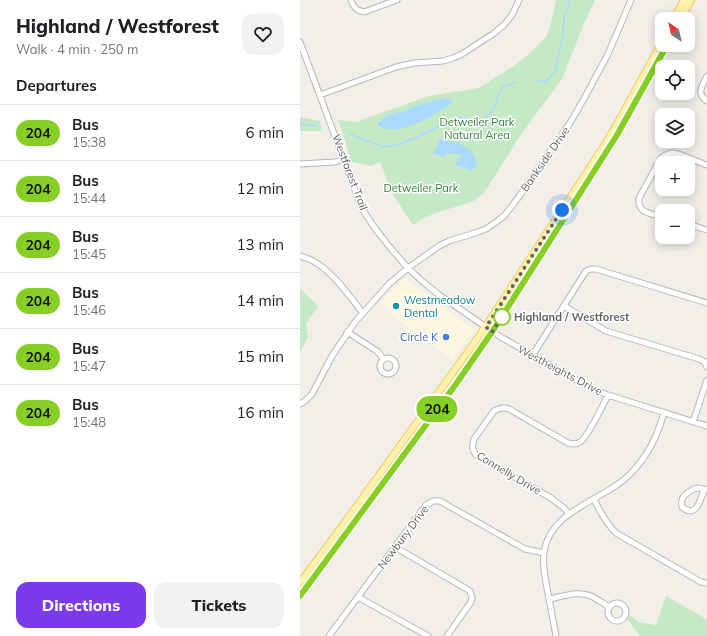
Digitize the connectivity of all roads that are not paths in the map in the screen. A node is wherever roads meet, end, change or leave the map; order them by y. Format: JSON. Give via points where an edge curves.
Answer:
{"nodes":[{"id":1,"x":351,"y":0,"type":"edge"},
{"id":2,"x":397,"y":0,"type":"edge"},
{"id":3,"x":519,"y":0,"type":"edge"},
{"id":4,"x":631,"y":0,"type":"edge"},
{"id":5,"x":684,"y":0,"type":"edge"},
{"id":6,"x":691,"y":0,"type":"edge"},
{"id":7,"x":678,"y":12,"type":"edge"},
{"id":8,"x":685,"y":12,"type":"edge"},
{"id":9,"x":300,"y":42,"type":"edge"},
{"id":10,"x":657,"y":52,"type":"edge"},
{"id":11,"x":663,"y":52,"type":"edge"},
{"id":12,"x":707,"y":76,"type":"edge"},
{"id":13,"x":320,"y":95,"type":"junction"},
{"id":14,"x":707,"y":101,"type":"edge"},
{"id":15,"x":344,"y":159,"type":"junction"},
{"id":16,"x":300,"y":164,"type":"edge"},
{"id":17,"x":707,"y":165,"type":"edge"},
{"id":18,"x":655,"y":214,"type":"edge"},
{"id":19,"x":695,"y":226,"type":"edge"},
{"id":20,"x":707,"y":230,"type":"edge"},
{"id":21,"x":300,"y":256,"type":"edge"},
{"id":22,"x":408,"y":268,"type":"junction"},
{"id":23,"x":707,"y":303,"type":"edge"},
{"id":24,"x":564,"y":306,"type":"junction"},
{"id":25,"x":363,"y":313,"type":"junction"},
{"id":26,"x":486,"y":327,"type":"junction"},
{"id":27,"x":347,"y":332,"type":"junction"},
{"id":28,"x":492,"y":332,"type":"junction"},
{"id":29,"x":532,"y":356,"type":"junction"},
{"id":30,"x":384,"y":359,"type":"dead end"},
{"id":31,"x":707,"y":367,"type":"edge"},
{"id":32,"x":707,"y":380,"type":"edge"},
{"id":33,"x":608,"y":395,"type":"junction"},
{"id":34,"x":300,"y":404,"type":"edge"},
{"id":35,"x":664,"y":412,"type":"junction"},
{"id":36,"x":694,"y":422,"type":"junction"},
{"id":37,"x":707,"y":426,"type":"edge"},
{"id":38,"x":706,"y":490,"type":"edge"},
{"id":39,"x":594,"y":499,"type":"junction"},
{"id":40,"x":568,"y":514,"type":"junction"},
{"id":41,"x":395,"y":547,"type":"junction"},
{"id":42,"x":544,"y":553,"type":"junction"},
{"id":43,"x":300,"y":582,"type":"edge"},
{"id":44,"x":707,"y":583,"type":"edge"},
{"id":45,"x":300,"y":596,"type":"edge"},
{"id":46,"x":358,"y":597,"type":"junction"},
{"id":47,"x":549,"y":599,"type":"junction"},
{"id":48,"x":610,"y":607,"type":"dead end"},
{"id":49,"x":329,"y":636,"type":"edge"},
{"id":50,"x":428,"y":636,"type":"edge"},
{"id":51,"x":446,"y":636,"type":"edge"},
{"id":52,"x":556,"y":636,"type":"edge"}],
"edges":[{"from":1,"to":2,"type":"street","via":[[357,9],[364,12]]},
{"from":3,"to":13,"type":"street","via":[[512,15],[500,28],[458,56],[443,61],[396,67]]},
{"from":4,"to":22,"type":"street","name":"Bankside Drive","via":[[608,54],[585,97],[561,136],[505,215],[486,229],[439,246]]},
{"from":5,"to":7,"type":"main road"},
{"from":6,"to":8,"type":"main road"},
{"from":9,"to":13,"type":"street","name":"Westforest Trail"},
{"from":10,"to":26,"type":"main road","via":[[606,143]]},
{"from":11,"to":28,"type":"main road","via":[[617,135]]},
{"from":12,"to":14,"type":"street","via":[[700,93]]},
{"from":13,"to":15,"type":"street","name":"Westforest Trail"},
{"from":15,"to":16,"type":"street"},
{"from":15,"to":22,"type":"street","name":"Westforest Trail","via":[[362,209]]},
{"from":17,"to":18,"type":"street","via":[[672,153],[661,158],[638,203],[642,211]]},
{"from":19,"to":20,"type":"street"},
{"from":21,"to":25,"type":"street","via":[[311,259],[327,270]]},
{"from":22,"to":25,"type":"street","name":"Bankside Drive","via":[[389,284]]},
{"from":22,"to":26,"type":"street","name":"Westforest Trail","via":[[438,294]]},
{"from":23,"to":24,"type":"street","via":[[591,269],[586,271]]},
{"from":24,"to":29,"type":"street"},
{"from":24,"to":31,"type":"street","via":[[606,331],[699,359],[705,362]]},
{"from":25,"to":27,"type":"street","name":"Bankside Drive"},
{"from":26,"to":28,"type":"street","name":"Westheights Drive"},
{"from":26,"to":43,"type":"main road"},
{"from":27,"to":30,"type":"street","via":[[377,351]]},
{"from":27,"to":34,"type":"street","name":"Bankside Drive","via":[[312,394]]},
{"from":28,"to":29,"type":"street","name":"Westheights Drive"},
{"from":28,"to":45,"type":"main road"},
{"from":29,"to":33,"type":"street","name":"Westheights Drive"},
{"from":32,"to":36,"type":"street"},
{"from":33,"to":35,"type":"street","name":"Westheights Drive"},
{"from":33,"to":40,"type":"street","name":"Connelly Drive","via":[[585,438],[575,445],[504,408],[494,411],[472,445],[476,455],[551,498]]},
{"from":35,"to":36,"type":"street","name":"Westheights Drive"},
{"from":35,"to":39,"type":"street","via":[[654,440],[631,474]]},
{"from":36,"to":37,"type":"street","name":"Westheights Drive"},
{"from":38,"to":38,"type":"street","via":[[696,488],[688,492],[681,501],[682,507],[687,511],[696,508]]},
{"from":39,"to":40,"type":"street"},
{"from":39,"to":44,"type":"street","via":[[604,520],[616,533],[701,582]]},
{"from":40,"to":42,"type":"street","via":[[554,529],[545,545]]},
{"from":41,"to":42,"type":"street","name":"Newbury Drive","via":[[426,505],[440,501],[525,550]]},
{"from":41,"to":46,"type":"street","name":"Newbury Drive"},
{"from":41,"to":51,"type":"street","via":[[470,591],[471,602]]},
{"from":42,"to":47,"type":"street"},
{"from":46,"to":49,"type":"street","name":"Newbury Drive"},
{"from":46,"to":50,"type":"street"},
{"from":47,"to":48,"type":"street","via":[[584,594]]},
{"from":47,"to":52,"type":"street"}]}
